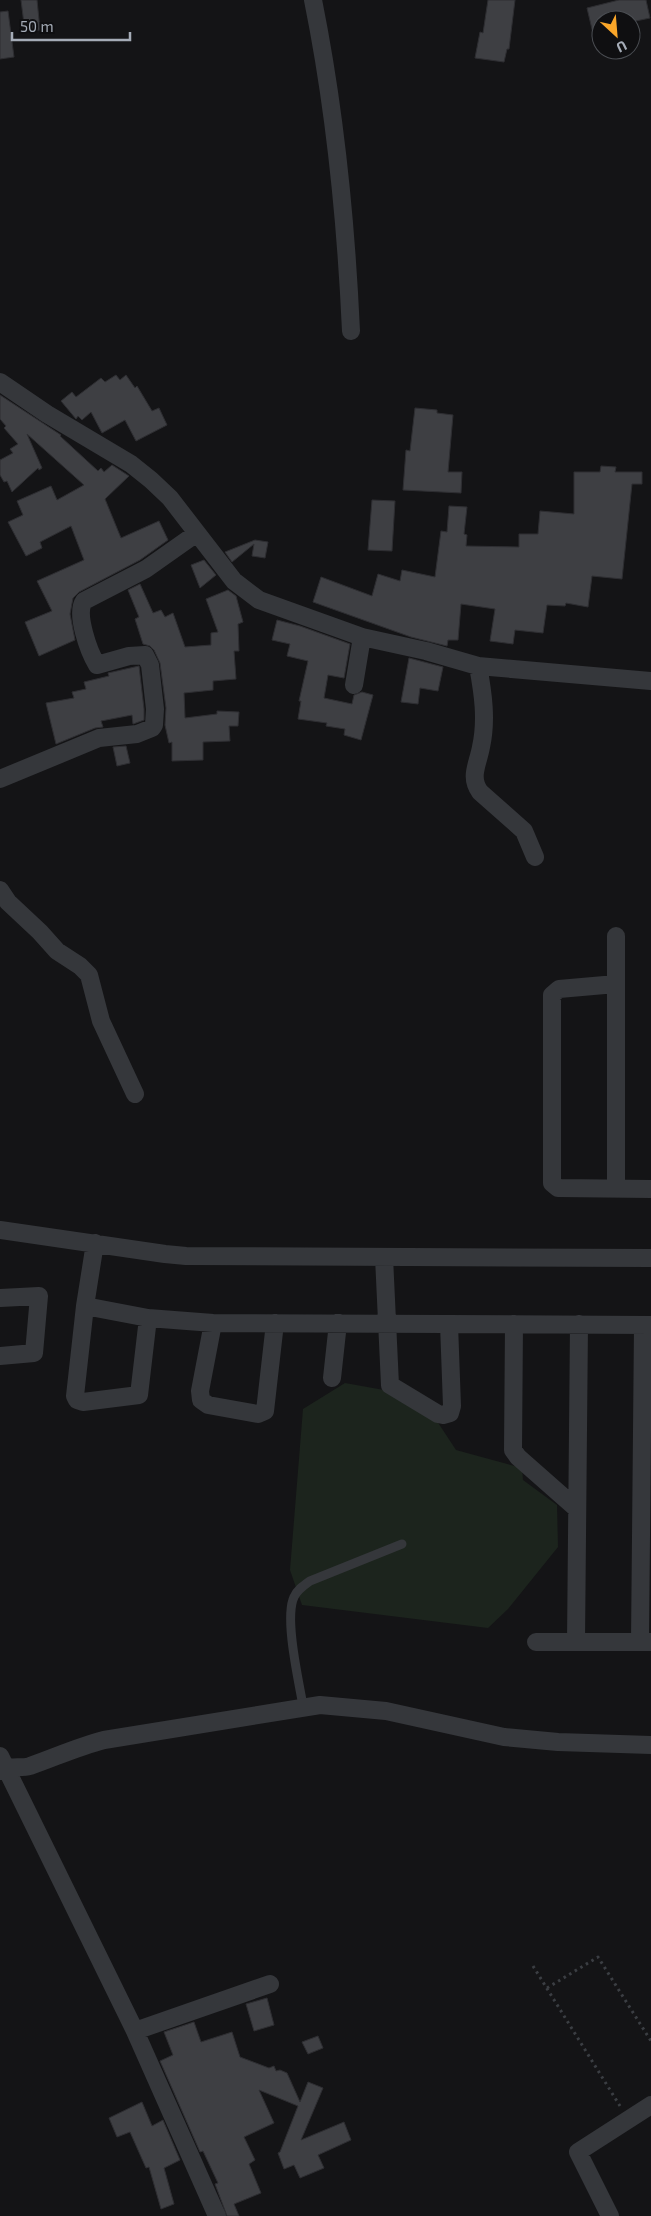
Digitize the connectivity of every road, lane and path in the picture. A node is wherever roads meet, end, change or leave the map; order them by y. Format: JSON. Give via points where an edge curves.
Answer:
{"nodes":[{"id":1,"x":313,"y":0,"type":"edge"},
{"id":2,"x":351,"y":331,"type":"dead end"},
{"id":3,"x":0,"y":382,"type":"edge"},
{"id":4,"x":197,"y":533,"type":"junction"},
{"id":5,"x":362,"y":637,"type":"junction"},
{"id":6,"x":478,"y":666,"type":"junction"},
{"id":7,"x":651,"y":681,"type":"edge"},
{"id":8,"x":354,"y":685,"type":"dead end"},
{"id":9,"x":0,"y":779,"type":"edge"},
{"id":10,"x":535,"y":857,"type":"dead end"},
{"id":11,"x":0,"y":890,"type":"edge"},
{"id":12,"x":616,"y":936,"type":"dead end"},
{"id":13,"x":616,"y":984,"type":"junction"},
{"id":14,"x":135,"y":1094,"type":"dead end"},
{"id":15,"x":616,"y":1189,"type":"junction"},
{"id":16,"x":651,"y":1189,"type":"edge"},
{"id":17,"x":0,"y":1230,"type":"edge"},
{"id":18,"x":95,"y":1243,"type":"junction"},
{"id":19,"x":384,"y":1257,"type":"junction"},
{"id":20,"x":651,"y":1258,"type":"edge"},
{"id":21,"x":0,"y":1298,"type":"edge"},
{"id":22,"x":86,"y":1306,"type":"junction"},
{"id":23,"x":148,"y":1318,"type":"junction"},
{"id":24,"x":213,"y":1322,"type":"junction"},
{"id":25,"x":275,"y":1323,"type":"junction"},
{"id":26,"x":338,"y":1323,"type":"junction"},
{"id":27,"x":387,"y":1324,"type":"junction"},
{"id":28,"x":449,"y":1324,"type":"junction"},
{"id":29,"x":514,"y":1324,"type":"junction"},
{"id":30,"x":579,"y":1324,"type":"junction"},
{"id":31,"x":647,"y":1325,"type":"edge"},
{"id":32,"x":0,"y":1356,"type":"edge"},
{"id":33,"x":332,"y":1378,"type":"dead end"},
{"id":34,"x":577,"y":1509,"type":"junction"},
{"id":35,"x":402,"y":1544,"type":"dead end"},
{"id":36,"x":536,"y":1642,"type":"dead end"},
{"id":37,"x":576,"y":1642,"type":"junction"},
{"id":38,"x":646,"y":1642,"type":"edge"},
{"id":39,"x":302,"y":1706,"type":"junction"},
{"id":40,"x":651,"y":1745,"type":"edge"},
{"id":41,"x":2,"y":1765,"type":"edge"},
{"id":42,"x":534,"y":1966,"type":"dead end"},
{"id":43,"x":270,"y":1984,"type":"dead end"},
{"id":44,"x":547,"y":1988,"type":"junction"},
{"id":45,"x":135,"y":2030,"type":"junction"},
{"id":46,"x":651,"y":2041,"type":"edge"},
{"id":47,"x":651,"y":2105,"type":"edge"},
{"id":48,"x":628,"y":2120,"type":"junction"},
{"id":49,"x":217,"y":2216,"type":"edge"},
{"id":50,"x":610,"y":2216,"type":"edge"}],
"edges":[{"from":1,"to":2,"type":"street","via":[[327,78],[347,248]]},
{"from":3,"to":4,"type":"street","via":[[131,464],[170,498]]},
{"from":4,"to":5,"type":"street","via":[[234,581],[259,600]]},
{"from":4,"to":9,"type":"street","via":[[146,569],[82,604],[82,621],[98,665],[129,656],[145,656],[150,665],[154,709],[152,728],[137,734],[99,738]]},
{"from":5,"to":6,"type":"street"},
{"from":5,"to":8,"type":"street"},
{"from":6,"to":7,"type":"street"},
{"from":6,"to":10,"type":"street","via":[[484,714],[475,784],[524,831]]},
{"from":11,"to":14,"type":"street","via":[[57,951],[89,975],[101,1021]]},
{"from":12,"to":13,"type":"street"},
{"from":13,"to":15,"type":"street"},
{"from":13,"to":15,"type":"street","via":[[559,989],[552,995],[552,1184],[558,1188]]},
{"from":15,"to":16,"type":"street"},
{"from":17,"to":18,"type":"street"},
{"from":18,"to":19,"type":"street","via":[[186,1256]]},
{"from":18,"to":22,"type":"street"},
{"from":19,"to":20,"type":"street"},
{"from":19,"to":27,"type":"street"},
{"from":21,"to":32,"type":"street","via":[[39,1296],[34,1353]]},
{"from":22,"to":23,"type":"street"},
{"from":22,"to":23,"type":"street","via":[[76,1396],[83,1402],[139,1395]]},
{"from":23,"to":24,"type":"street"},
{"from":24,"to":25,"type":"street"},
{"from":24,"to":25,"type":"street","via":[[201,1400],[208,1405],[258,1414],[265,1411]]},
{"from":25,"to":26,"type":"street"},
{"from":26,"to":27,"type":"street"},
{"from":26,"to":33,"type":"street"},
{"from":27,"to":28,"type":"street"},
{"from":27,"to":28,"type":"street","via":[[390,1386],[443,1415],[450,1413],[452,1406]]},
{"from":28,"to":29,"type":"street"},
{"from":29,"to":30,"type":"street"},
{"from":29,"to":34,"type":"street","via":[[513,1450]]},
{"from":30,"to":31,"type":"street"},
{"from":30,"to":34,"type":"street"},
{"from":31,"to":38,"type":"street"},
{"from":34,"to":37,"type":"street"},
{"from":35,"to":39,"type":"lane","via":[[310,1581],[293,1598],[290,1610]]},
{"from":36,"to":37,"type":"street"},
{"from":37,"to":38,"type":"street"},
{"from":39,"to":40,"type":"street","via":[[378,1709],[536,1741]]},
{"from":39,"to":41,"type":"street","via":[[104,1740],[28,1767]]},
{"from":41,"to":45,"type":"street"},
{"from":42,"to":44,"type":"path"},
{"from":43,"to":45,"type":"street"},
{"from":44,"to":46,"type":"path","via":[[598,1957]]},
{"from":44,"to":48,"type":"path"},
{"from":45,"to":49,"type":"street"},
{"from":47,"to":48,"type":"street"},
{"from":48,"to":50,"type":"street","via":[[578,2152]]}]}
